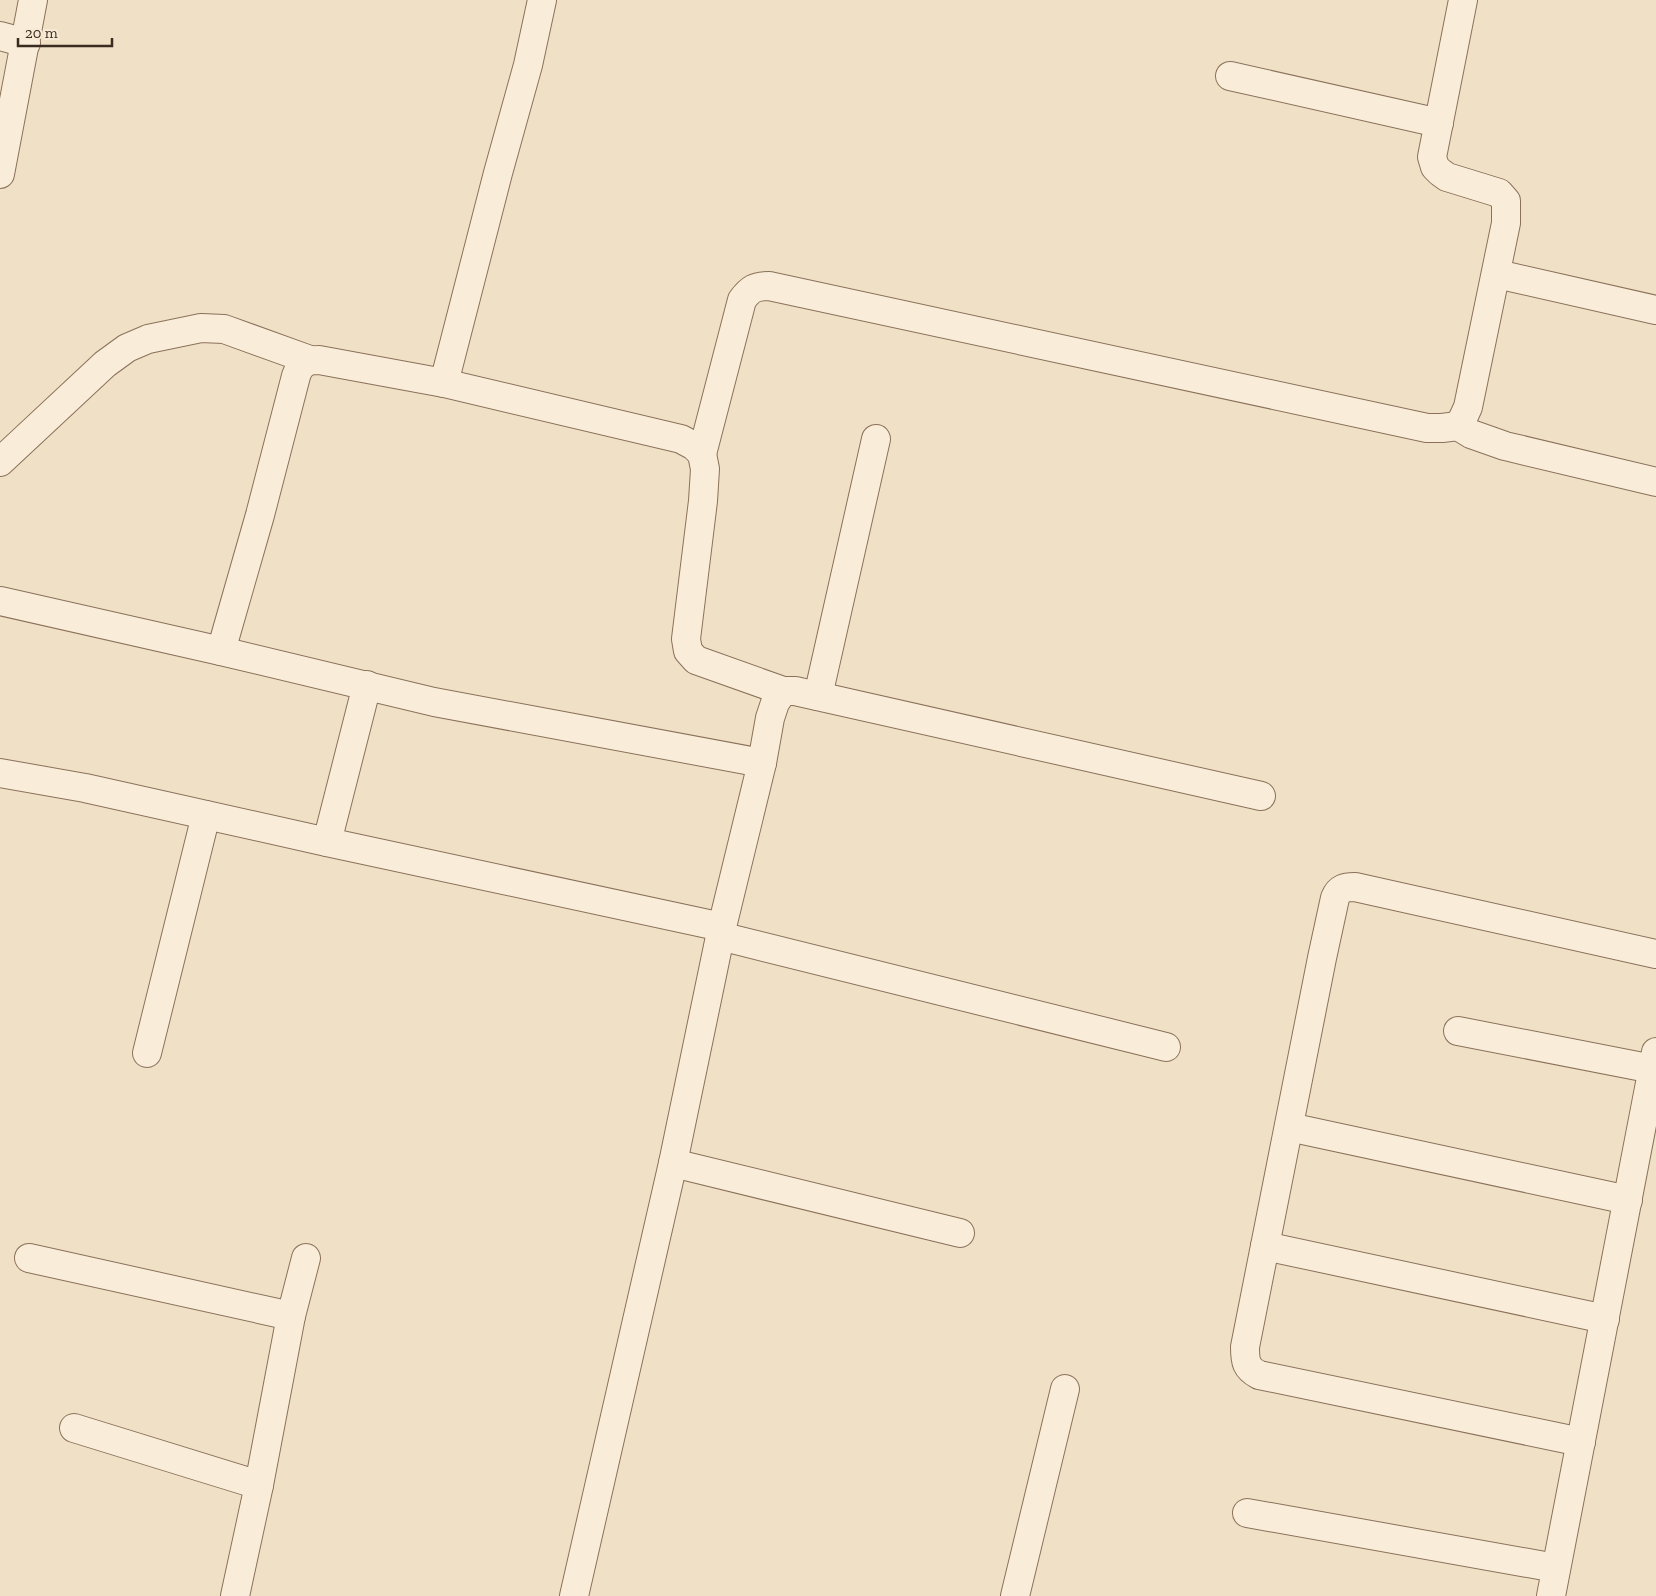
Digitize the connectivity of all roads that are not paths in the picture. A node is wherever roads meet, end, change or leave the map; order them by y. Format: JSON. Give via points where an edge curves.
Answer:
{"nodes":[{"id":1,"x":34,"y":0,"type":"edge"},
{"id":2,"x":542,"y":0,"type":"edge"},
{"id":3,"x":1463,"y":0,"type":"edge"},
{"id":4,"x":13,"y":39,"type":"edge"},
{"id":5,"x":1230,"y":76,"type":"dead end"},
{"id":6,"x":1439,"y":123,"type":"junction"},
{"id":7,"x":1,"y":168,"type":"edge"},
{"id":8,"x":1497,"y":274,"type":"junction"},
{"id":9,"x":1656,"y":310,"type":"edge"},
{"id":10,"x":310,"y":360,"type":"junction"},
{"id":11,"x":444,"y":383,"type":"junction"},
{"id":12,"x":1458,"y":426,"type":"junction"},
{"id":13,"x":876,"y":439,"type":"dead end"},
{"id":14,"x":702,"y":454,"type":"junction"},
{"id":15,"x":0,"y":462,"type":"edge"},
{"id":16,"x":1656,"y":482,"type":"edge"},
{"id":17,"x":0,"y":601,"type":"edge"},
{"id":18,"x":221,"y":650,"type":"junction"},
{"id":19,"x":367,"y":685,"type":"junction"},
{"id":20,"x":783,"y":691,"type":"junction"},
{"id":21,"x":818,"y":696,"type":"junction"},
{"id":22,"x":762,"y":763,"type":"junction"},
{"id":23,"x":0,"y":773,"type":"edge"},
{"id":24,"x":1261,"y":796,"type":"dead end"},
{"id":25,"x":206,"y":815,"type":"junction"},
{"id":26,"x":327,"y":842,"type":"junction"},
{"id":27,"x":722,"y":932,"type":"junction"},
{"id":28,"x":1656,"y":954,"type":"edge"},
{"id":29,"x":1458,"y":1031,"type":"dead end"},
{"id":30,"x":1166,"y":1047,"type":"dead end"},
{"id":31,"x":147,"y":1053,"type":"dead end"},
{"id":32,"x":1654,"y":1060,"type":"edge"},
{"id":33,"x":1289,"y":1127,"type":"junction"},
{"id":34,"x":674,"y":1163,"type":"junction"},
{"id":35,"x":1628,"y":1200,"type":"junction"},
{"id":36,"x":960,"y":1233,"type":"dead end"},
{"id":37,"x":1265,"y":1246,"type":"junction"},
{"id":38,"x":30,"y":1258,"type":"dead end"},
{"id":39,"x":306,"y":1258,"type":"dead end"},
{"id":40,"x":291,"y":1316,"type":"junction"},
{"id":41,"x":1605,"y":1319,"type":"junction"},
{"id":42,"x":1064,"y":1389,"type":"dead end"},
{"id":43,"x":74,"y":1428,"type":"dead end"},
{"id":44,"x":1581,"y":1442,"type":"junction"},
{"id":45,"x":259,"y":1485,"type":"junction"},
{"id":46,"x":1247,"y":1513,"type":"dead end"},
{"id":47,"x":1556,"y":1568,"type":"junction"},
{"id":48,"x":235,"y":1596,"type":"edge"},
{"id":49,"x":574,"y":1596,"type":"edge"},
{"id":50,"x":1015,"y":1596,"type":"edge"},
{"id":51,"x":1551,"y":1596,"type":"edge"}],
"edges":[{"from":1,"to":4,"type":"street"},
{"from":2,"to":11,"type":"street","via":[[528,65]]},
{"from":3,"to":6,"type":"street"},
{"from":4,"to":7,"type":"street"},
{"from":5,"to":6,"type":"street"},
{"from":6,"to":8,"type":"street","via":[[1432,157],[1435,167],[1447,176],[1499,193],[1506,201],[1506,223]]},
{"from":8,"to":9,"type":"street"},
{"from":8,"to":12,"type":"street","via":[[1468,407]]},
{"from":10,"to":11,"type":"street"},
{"from":10,"to":15,"type":"street","via":[[224,329],[201,328],[148,339],[127,348],[105,364]]},
{"from":10,"to":18,"type":"street","via":[[299,367],[296,376]]},
{"from":11,"to":14,"type":"street","via":[[681,439]]},
{"from":12,"to":14,"type":"street","via":[[1427,428],[784,289],[757,286],[749,290],[742,300]]},
{"from":12,"to":16,"type":"street","via":[[1505,446]]},
{"from":13,"to":21,"type":"street"},
{"from":14,"to":20,"type":"street","via":[[705,469],[703,502],[686,639],[688,651],[696,660]]},
{"from":17,"to":18,"type":"street"},
{"from":18,"to":19,"type":"street"},
{"from":19,"to":22,"type":"street","via":[[434,702]]},
{"from":19,"to":26,"type":"street"},
{"from":20,"to":21,"type":"street"},
{"from":20,"to":22,"type":"street","via":[[770,718]]},
{"from":21,"to":24,"type":"street"},
{"from":22,"to":27,"type":"street"},
{"from":23,"to":25,"type":"street"},
{"from":25,"to":26,"type":"street"},
{"from":25,"to":31,"type":"street"},
{"from":26,"to":27,"type":"street"},
{"from":27,"to":30,"type":"street"},
{"from":27,"to":34,"type":"street"},
{"from":28,"to":33,"type":"street","via":[[1355,888],[1340,890],[1335,898],[1322,958]]},
{"from":29,"to":32,"type":"street"},
{"from":32,"to":35,"type":"street"},
{"from":33,"to":35,"type":"street"},
{"from":33,"to":37,"type":"street"},
{"from":34,"to":36,"type":"street"},
{"from":34,"to":49,"type":"street"},
{"from":35,"to":41,"type":"street"},
{"from":37,"to":41,"type":"street"},
{"from":37,"to":44,"type":"street","via":[[1245,1347],[1245,1362],[1250,1370],[1259,1375]]},
{"from":38,"to":40,"type":"street"},
{"from":39,"to":40,"type":"street"},
{"from":40,"to":45,"type":"street"},
{"from":41,"to":44,"type":"street"},
{"from":42,"to":50,"type":"street"},
{"from":43,"to":45,"type":"street"},
{"from":44,"to":47,"type":"street"},
{"from":45,"to":48,"type":"street"},
{"from":46,"to":47,"type":"street"},
{"from":47,"to":51,"type":"street"}]}
